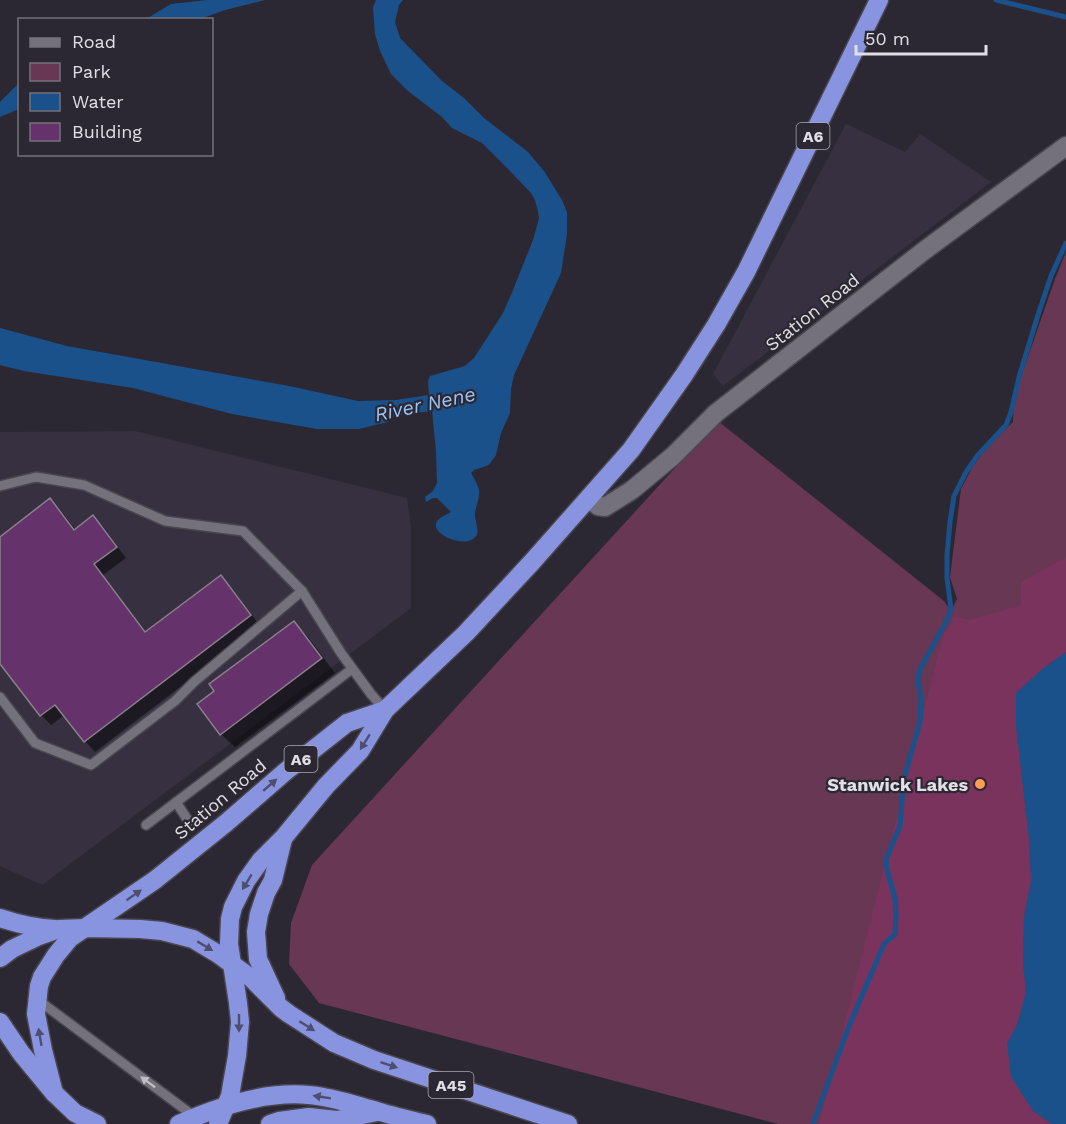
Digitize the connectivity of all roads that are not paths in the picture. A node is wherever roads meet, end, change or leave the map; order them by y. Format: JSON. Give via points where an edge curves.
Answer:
{"nodes":[{"id":1,"x":879,"y":0,"type":"edge"},
{"id":2,"x":1066,"y":146,"type":"edge"},
{"id":3,"x":0,"y":486,"type":"edge"},
{"id":4,"x":589,"y":498,"type":"junction"},
{"id":5,"x":302,"y":591,"type":"junction"},
{"id":6,"x":352,"y":669,"type":"junction"},
{"id":7,"x":0,"y":697,"type":"edge"},
{"id":8,"x":385,"y":710,"type":"junction"},
{"id":9,"x":176,"y":802,"type":"junction"},
{"id":10,"x":189,"y":822,"type":"dead end"},
{"id":11,"x":146,"y":825,"type":"dead end"},
{"id":12,"x":284,"y":837,"type":"junction"},
{"id":13,"x":0,"y":918,"type":"edge"},
{"id":14,"x":86,"y":928,"type":"junction"},
{"id":15,"x":59,"y":929,"type":"junction"},
{"id":16,"x":0,"y":958,"type":"edge"},
{"id":17,"x":232,"y":965,"type":"junction"},
{"id":18,"x":38,"y":1000,"type":"junction"},
{"id":19,"x":280,"y":1008,"type":"junction"},
{"id":20,"x":0,"y":1022,"type":"edge"},
{"id":21,"x":54,"y":1093,"type":"junction"},
{"id":22,"x":225,"y":1107,"type":"junction"},
{"id":23,"x":379,"y":1112,"type":"junction"},
{"id":24,"x":187,"y":1120,"type":"edge"},
{"id":25,"x":98,"y":1124,"type":"edge"},
{"id":26,"x":218,"y":1124,"type":"edge"},
{"id":27,"x":270,"y":1124,"type":"edge"},
{"id":28,"x":427,"y":1124,"type":"edge"},
{"id":29,"x":568,"y":1124,"type":"edge"}],
"edges":[{"from":1,"to":4,"type":"highway","name":"Station Road","number":"A6","via":[[746,272],[716,325],[631,450]]},
{"from":2,"to":4,"type":"street","name":"Station Road","via":[[716,413],[632,490],[605,507]]},
{"from":3,"to":5,"type":"lane","via":[[36,477],[84,485],[165,521],[243,531]]},
{"from":4,"to":8,"type":"highway","name":"Station Road","number":"A6","via":[[466,633]]},
{"from":5,"to":6,"type":"lane"},
{"from":5,"to":7,"type":"lane","via":[[175,701],[91,765],[34,743]]},
{"from":6,"to":8,"type":"lane"},
{"from":6,"to":9,"type":"lane"},
{"from":8,"to":12,"type":"highway","name":"Station Road","number":"A6","one_way":true,"via":[[360,751]]},
{"from":14,"to":8,"type":"highway","name":"Station Road","number":"A6","one_way":true,"via":[[155,880],[347,723]]},
{"from":9,"to":10,"type":"lane"},
{"from":9,"to":11,"type":"lane"},
{"from":12,"to":17,"type":"highway","name":"Station Road","number":"A6","one_way":true,"via":[[261,860],[233,907],[229,944]]},
{"from":12,"to":19,"type":"highway","number":"A6","via":[[256,932],[258,959]]},
{"from":13,"to":15,"type":"highway"},
{"from":14,"to":15,"type":"highway"},
{"from":14,"to":17,"type":"highway","one_way":true,"via":[[174,934],[193,939]]},
{"from":14,"to":18,"type":"highway","name":"Station Road","via":[[70,938],[56,955],[42,977]]},
{"from":15,"to":16,"type":"highway"},
{"from":17,"to":19,"type":"highway","number":"A45"},
{"from":17,"to":22,"type":"highway","name":"Station Road","one_way":true,"via":[[240,1022],[230,1096]]},
{"from":21,"to":18,"type":"highway","name":"Station Road","one_way":true,"via":[[36,1014]]},
{"from":24,"to":18,"type":"lane","one_way":true},
{"from":19,"to":29,"type":"highway","number":"A45","one_way":true,"via":[[334,1043],[374,1060]]},
{"from":20,"to":21,"type":"highway"},
{"from":21,"to":25,"type":"highway","via":[[75,1113]]},
{"from":23,"to":22,"type":"highway","number":"A45","one_way":true,"via":[[337,1099],[293,1094],[264,1096]]},
{"from":22,"to":24,"type":"highway"},
{"from":22,"to":26,"type":"highway","name":"Station Road"},
{"from":23,"to":27,"type":"highway","number":"A45","via":[[337,1120],[309,1117]]},
{"from":23,"to":28,"type":"highway","number":"A45"}]}
